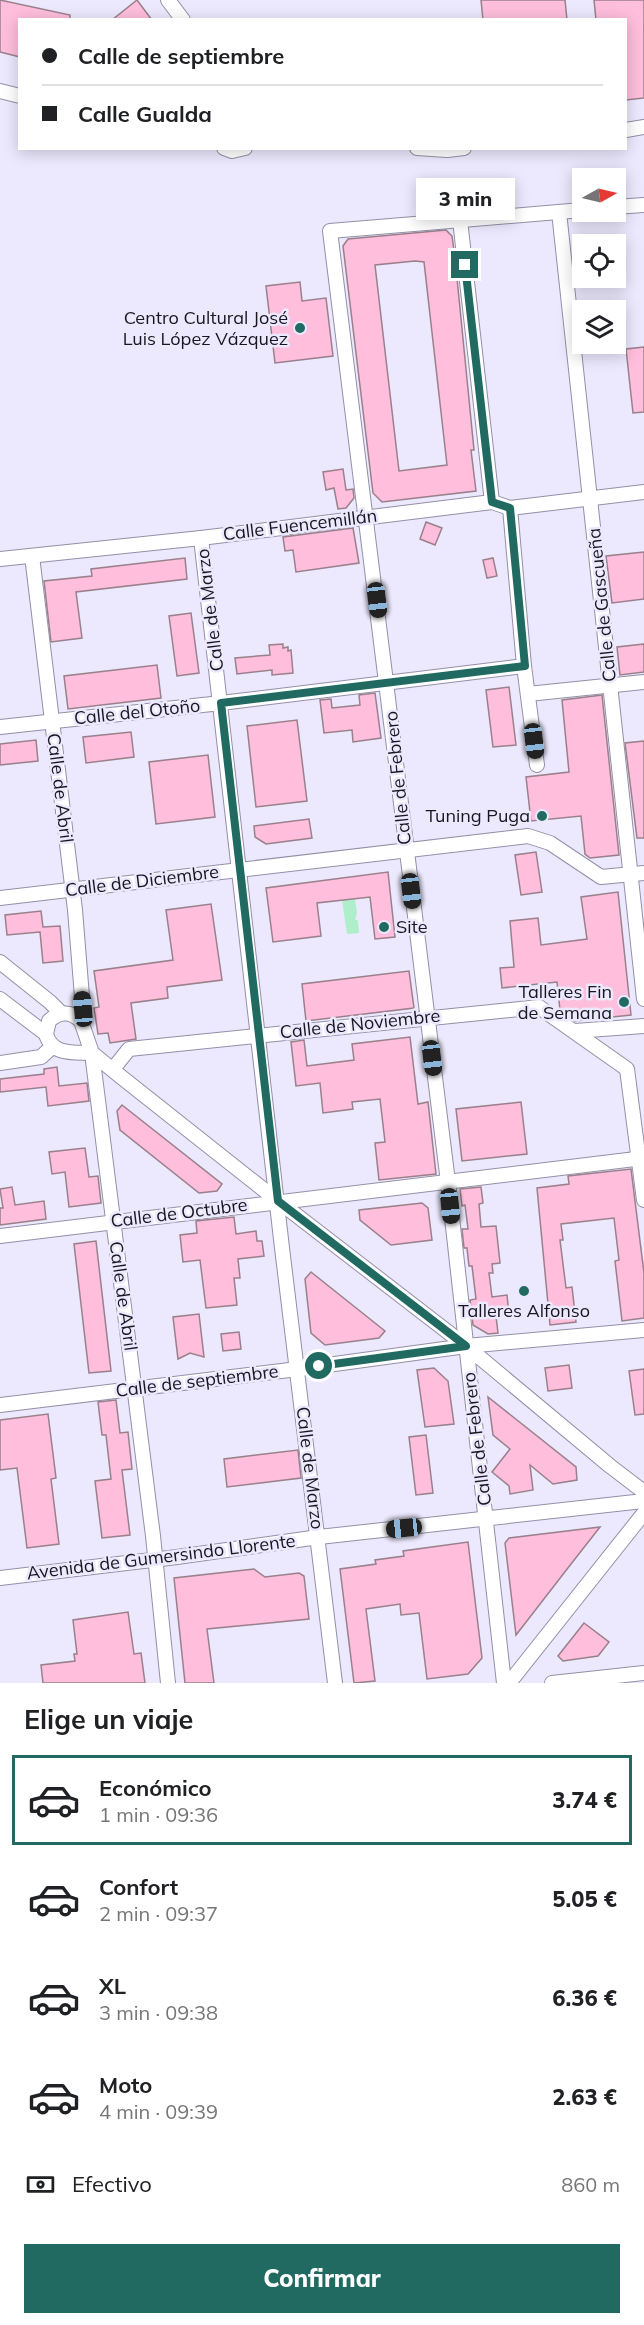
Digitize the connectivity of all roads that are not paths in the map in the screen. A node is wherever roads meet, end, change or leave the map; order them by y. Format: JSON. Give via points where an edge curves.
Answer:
{"nodes":[{"id":1,"x":168,"y":0,"type":"edge"},
{"id":2,"x":182,"y":18,"type":"edge"},
{"id":3,"x":0,"y":92,"type":"edge"},
{"id":4,"x":18,"y":96,"type":"edge"},
{"id":5,"x":644,"y":128,"type":"edge"},
{"id":6,"x":627,"y":130,"type":"edge"},
{"id":7,"x":644,"y":205,"type":"edge"},
{"id":8,"x":626,"y":206,"type":"edge"},
{"id":9,"x":572,"y":211,"type":"edge"},
{"id":10,"x":559,"y":212,"type":"junction"},
{"id":11,"x":459,"y":220,"type":"junction"},
{"id":12,"x":644,"y":492,"type":"edge"},
{"id":13,"x":591,"y":498,"type":"junction"},
{"id":14,"x":492,"y":502,"type":"junction"},
{"id":15,"x":510,"y":508,"type":"junction"},
{"id":16,"x":367,"y":516,"type":"junction"},
{"id":17,"x":201,"y":538,"type":"junction"},
{"id":18,"x":32,"y":556,"type":"junction"},
{"id":19,"x":0,"y":559,"type":"edge"},
{"id":20,"x":525,"y":666,"type":"junction"},
{"id":21,"x":644,"y":682,"type":"edge"},
{"id":22,"x":387,"y":684,"type":"junction"},
{"id":23,"x":610,"y":685,"type":"junction"},
{"id":24,"x":528,"y":694,"type":"junction"},
{"id":25,"x":221,"y":703,"type":"junction"},
{"id":26,"x":51,"y":722,"type":"junction"},
{"id":27,"x":0,"y":727,"type":"edge"},
{"id":28,"x":537,"y":765,"type":"dead end"},
{"id":29,"x":405,"y":849,"type":"junction"},
{"id":30,"x":240,"y":869,"type":"junction"},
{"id":31,"x":638,"y":873,"type":"edge"},
{"id":32,"x":72,"y":888,"type":"junction"},
{"id":33,"x":0,"y":898,"type":"edge"},
{"id":34,"x":0,"y":962,"type":"edge"},
{"id":35,"x":0,"y":999,"type":"edge"},
{"id":36,"x":644,"y":999,"type":"edge"},
{"id":37,"x":61,"y":1014,"type":"junction"},
{"id":38,"x":427,"y":1018,"type":"junction"},
{"id":39,"x":82,"y":1025,"type":"junction"},
{"id":40,"x":644,"y":1026,"type":"edge"},
{"id":41,"x":574,"y":1031,"type":"junction"},
{"id":42,"x":46,"y":1034,"type":"junction"},
{"id":43,"x":258,"y":1034,"type":"junction"},
{"id":44,"x":52,"y":1047,"type":"junction"},
{"id":45,"x":69,"y":1052,"type":"junction"},
{"id":46,"x":92,"y":1053,"type":"junction"},
{"id":47,"x":0,"y":1063,"type":"edge"},
{"id":48,"x":112,"y":1069,"type":"junction"},
{"id":49,"x":641,"y":1158,"type":"edge"},
{"id":50,"x":448,"y":1182,"type":"junction"},
{"id":51,"x":644,"y":1200,"type":"edge"},
{"id":52,"x":278,"y":1201,"type":"junction"},
{"id":53,"x":113,"y":1221,"type":"junction"},
{"id":54,"x":0,"y":1236,"type":"edge"},
{"id":55,"x":644,"y":1330,"type":"edge"},
{"id":56,"x":466,"y":1346,"type":"junction"},
{"id":57,"x":298,"y":1369,"type":"junction"},
{"id":58,"x":135,"y":1389,"type":"junction"},
{"id":59,"x":0,"y":1405,"type":"edge"},
{"id":60,"x":644,"y":1492,"type":"edge"},
{"id":61,"x":644,"y":1501,"type":"edge"},
{"id":62,"x":644,"y":1513,"type":"edge"},
{"id":63,"x":486,"y":1520,"type":"junction"},
{"id":64,"x":319,"y":1537,"type":"junction"},
{"id":65,"x":156,"y":1559,"type":"junction"},
{"id":66,"x":0,"y":1578,"type":"edge"},
{"id":67,"x":644,"y":1673,"type":"edge"},
{"id":68,"x":168,"y":1683,"type":"edge"},
{"id":69,"x":335,"y":1683,"type":"edge"},
{"id":70,"x":504,"y":1683,"type":"edge"},
{"id":71,"x":509,"y":1683,"type":"edge"},
{"id":72,"x":552,"y":1683,"type":"edge"}],
"edges":[{"from":1,"to":2,"type":"street"},
{"from":3,"to":4,"type":"street"},
{"from":5,"to":6,"type":"street"},
{"from":7,"to":8,"type":"street"},
{"from":9,"to":10,"type":"street"},
{"from":10,"to":11,"type":"street"},
{"from":10,"to":13,"type":"street","name":"Calle de Gascueña"},
{"from":11,"to":14,"type":"street"},
{"from":11,"to":16,"type":"street","name":"Calle de Febrero","via":[[330,231]]},
{"from":12,"to":13,"type":"street"},
{"from":13,"to":15,"type":"street"},
{"from":13,"to":23,"type":"street","name":"Calle de Gascueña"},
{"from":14,"to":15,"type":"street"},
{"from":14,"to":16,"type":"street","name":"Calle Fuencemillán"},
{"from":15,"to":20,"type":"street"},
{"from":16,"to":17,"type":"street","name":"Calle Fuencemillán"},
{"from":16,"to":22,"type":"street","name":"Calle de Febrero"},
{"from":17,"to":18,"type":"street","name":"Calle Fuencemillán"},
{"from":17,"to":25,"type":"street","name":"Calle de Marzo"},
{"from":18,"to":19,"type":"street","name":"Calle Fuencemillán"},
{"from":18,"to":26,"type":"street","name":"Calle de Abril"},
{"from":20,"to":22,"type":"street","name":"Calle del Otoño"},
{"from":20,"to":24,"type":"street"},
{"from":21,"to":23,"type":"street"},
{"from":22,"to":25,"type":"street","name":"Calle del Otoño"},
{"from":22,"to":29,"type":"street","name":"Calle de Febrero"},
{"from":23,"to":24,"type":"street"},
{"from":23,"to":31,"type":"street","name":"Calle de Gascueña"},
{"from":24,"to":28,"type":"street"},
{"from":25,"to":26,"type":"street","name":"Calle del Otoño"},
{"from":25,"to":30,"type":"street","name":"Calle de Marzo"},
{"from":26,"to":27,"type":"street","name":"Calle del Otoño"},
{"from":26,"to":32,"type":"street","name":"Calle de Abril"},
{"from":29,"to":30,"type":"street","name":"Calle de Diciembre"},
{"from":29,"to":31,"type":"street","name":"Calle de Diciembre","via":[[528,836],[550,843],[601,877]]},
{"from":29,"to":38,"type":"street","name":"Calle de Febrero"},
{"from":30,"to":32,"type":"street","name":"Calle de Diciembre"},
{"from":30,"to":43,"type":"street","name":"Calle de Marzo"},
{"from":31,"to":36,"type":"street","name":"Calle de Gascueña"},
{"from":32,"to":33,"type":"street","name":"Calle de Diciembre"},
{"from":32,"to":39,"type":"street","name":"Calle de Abril"},
{"from":34,"to":37,"type":"street"},
{"from":35,"to":42,"type":"street"},
{"from":37,"to":39,"type":"street","via":[[72,1014]]},
{"from":37,"to":42,"type":"street","via":[[49,1021]]},
{"from":38,"to":41,"type":"street","name":"Calle de Noviembre","via":[[539,1007]]},
{"from":38,"to":43,"type":"street","name":"Calle de Noviembre"},
{"from":38,"to":50,"type":"street","name":"Calle de Febrero"},
{"from":39,"to":45,"type":"street","via":[[81,1043]]},
{"from":39,"to":46,"type":"street","name":"Calle de Abril"},
{"from":40,"to":41,"type":"street"},
{"from":41,"to":49,"type":"street","name":"Calle de Noviembre","via":[[627,1069]]},
{"from":42,"to":44,"type":"street"},
{"from":43,"to":48,"type":"street","name":"Calle de Noviembre","via":[[129,1048]]},
{"from":43,"to":52,"type":"street","name":"Calle de Marzo"},
{"from":44,"to":45,"type":"street"},
{"from":44,"to":47,"type":"street","via":[[42,1057]]},
{"from":45,"to":46,"type":"street"},
{"from":46,"to":48,"type":"street"},
{"from":46,"to":53,"type":"street","name":"Calle de Abril"},
{"from":48,"to":52,"type":"street"},
{"from":49,"to":50,"type":"street","name":"Calle de Octubre"},
{"from":49,"to":51,"type":"street","name":"Calle de Noviembre"},
{"from":50,"to":52,"type":"street","name":"Calle de Octubre"},
{"from":50,"to":56,"type":"street","name":"Calle de Febrero"},
{"from":52,"to":53,"type":"street","name":"Calle de Octubre"},
{"from":52,"to":56,"type":"street"},
{"from":52,"to":57,"type":"street","name":"Calle de Marzo"},
{"from":53,"to":54,"type":"street","name":"Calle de Octubre"},
{"from":53,"to":58,"type":"street","name":"Calle de Abril"},
{"from":55,"to":56,"type":"street","name":"Calle de septiembre"},
{"from":56,"to":57,"type":"street","name":"Calle de septiembre"},
{"from":56,"to":60,"type":"street"},
{"from":56,"to":63,"type":"street","name":"Calle de Febrero"},
{"from":57,"to":58,"type":"street","name":"Calle de septiembre"},
{"from":57,"to":64,"type":"street","name":"Calle de Marzo"},
{"from":58,"to":59,"type":"street","name":"Calle de septiembre"},
{"from":58,"to":65,"type":"street","name":"Calle de Abril"},
{"from":61,"to":63,"type":"street","name":"Avenida de Gumersindo Llorente"},
{"from":62,"to":71,"type":"street"},
{"from":63,"to":64,"type":"street","name":"Avenida de Gumersindo Llorente"},
{"from":63,"to":70,"type":"street","name":"Calle de Febrero"},
{"from":64,"to":65,"type":"street","name":"Avenida de Gumersindo Llorente"},
{"from":64,"to":69,"type":"street","name":"Calle de Marzo"},
{"from":65,"to":66,"type":"street","name":"Avenida de Gumersindo Llorente"},
{"from":65,"to":68,"type":"street","name":"Calle de Abril"},
{"from":67,"to":72,"type":"street"}]}
